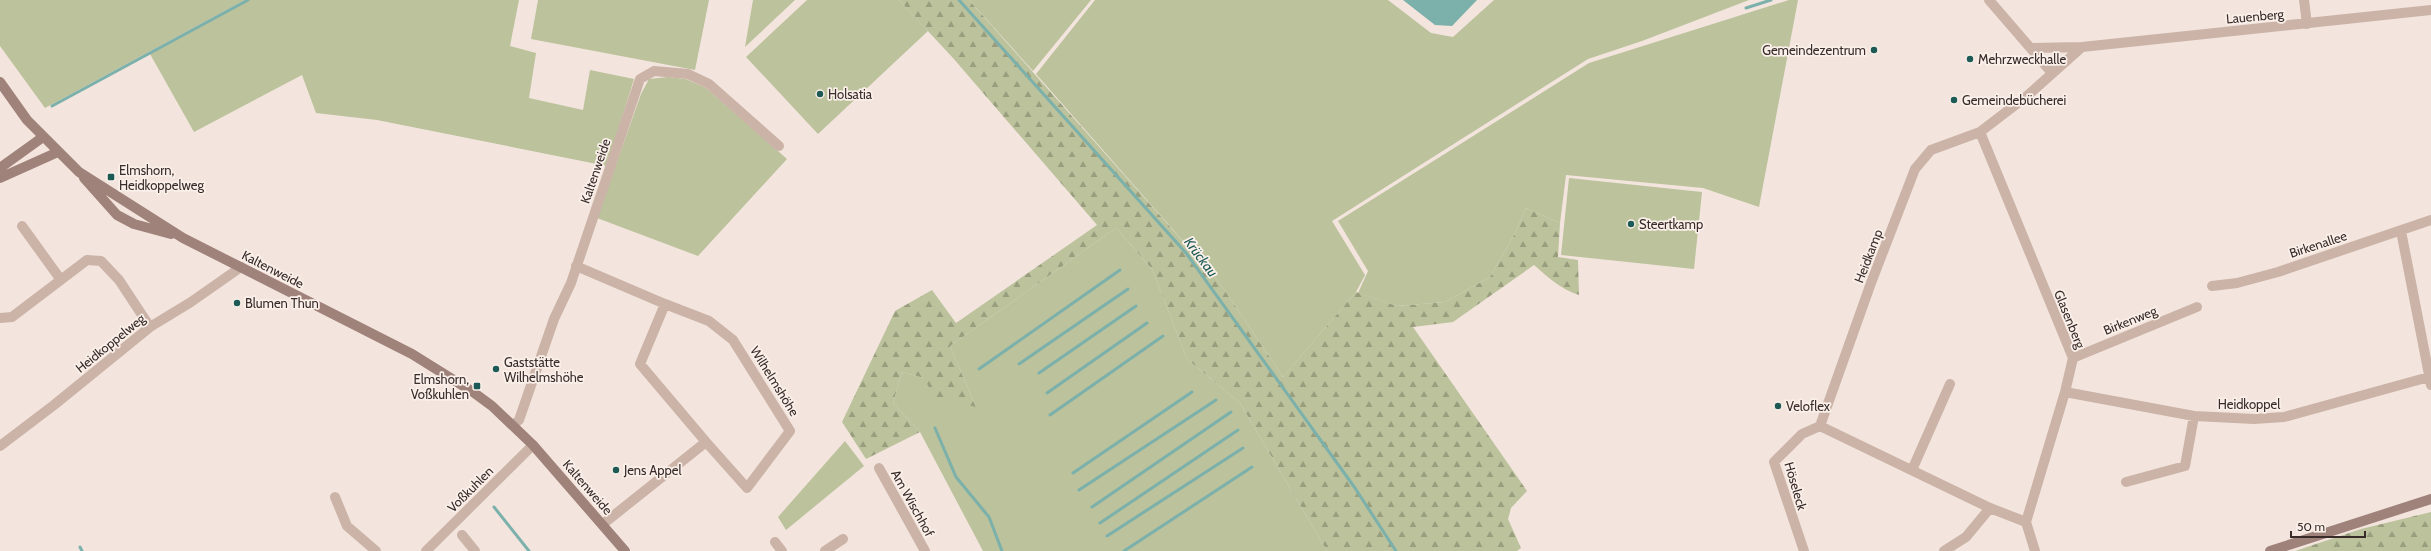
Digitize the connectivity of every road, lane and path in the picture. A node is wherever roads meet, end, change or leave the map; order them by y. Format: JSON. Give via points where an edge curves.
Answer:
{"nodes":[{"id":1,"x":1989,"y":0,"type":"edge"},
{"id":2,"x":2304,"y":0,"type":"edge"},
{"id":3,"x":2431,"y":10,"type":"edge"},
{"id":4,"x":2308,"y":24,"type":"junction"},
{"id":5,"x":2082,"y":47,"type":"junction"},
{"id":6,"x":2032,"y":48,"type":"junction"},
{"id":7,"x":2052,"y":73,"type":"junction"},
{"id":8,"x":0,"y":82,"type":"edge"},
{"id":9,"x":1980,"y":132,"type":"junction"},
{"id":10,"x":43,"y":137,"type":"junction"},
{"id":11,"x":779,"y":146,"type":"dead end"},
{"id":12,"x":58,"y":152,"type":"junction"},
{"id":13,"x":0,"y":168,"type":"edge"},
{"id":14,"x":79,"y":172,"type":"junction"},
{"id":15,"x":0,"y":178,"type":"edge"},
{"id":16,"x":2431,"y":220,"type":"edge"},
{"id":17,"x":22,"y":226,"type":"dead end"},
{"id":18,"x":2401,"y":231,"type":"junction"},
{"id":19,"x":183,"y":238,"type":"junction"},
{"id":20,"x":576,"y":266,"type":"junction"},
{"id":21,"x":241,"y":267,"type":"junction"},
{"id":22,"x":62,"y":280,"type":"junction"},
{"id":23,"x":2212,"y":286,"type":"dead end"},
{"id":24,"x":665,"y":304,"type":"junction"},
{"id":25,"x":2197,"y":307,"type":"dead end"},
{"id":26,"x":0,"y":318,"type":"edge"},
{"id":27,"x":150,"y":327,"type":"junction"},
{"id":28,"x":2073,"y":358,"type":"junction"},
{"id":29,"x":2430,"y":381,"type":"edge"},
{"id":30,"x":1950,"y":384,"type":"dead end"},
{"id":31,"x":2065,"y":392,"type":"junction"},
{"id":32,"x":2194,"y":416,"type":"junction"},
{"id":33,"x":513,"y":425,"type":"junction"},
{"id":34,"x":1820,"y":426,"type":"junction"},
{"id":35,"x":706,"y":442,"type":"junction"},
{"id":36,"x":533,"y":445,"type":"junction"},
{"id":37,"x":0,"y":446,"type":"edge"},
{"id":38,"x":879,"y":468,"type":"dead end"},
{"id":39,"x":1912,"y":470,"type":"junction"},
{"id":40,"x":2126,"y":482,"type":"dead end"},
{"id":41,"x":335,"y":497,"type":"dead end"},
{"id":42,"x":2431,"y":499,"type":"edge"},
{"id":43,"x":1990,"y":508,"type":"junction"},
{"id":44,"x":2026,"y":522,"type":"junction"},
{"id":45,"x":603,"y":524,"type":"junction"},
{"id":46,"x":462,"y":534,"type":"dead end"},
{"id":47,"x":843,"y":539,"type":"dead end"},
{"id":48,"x":775,"y":542,"type":"dead end"},
{"id":49,"x":376,"y":551,"type":"edge"},
{"id":50,"x":426,"y":551,"type":"edge"},
{"id":51,"x":475,"y":551,"type":"edge"},
{"id":52,"x":625,"y":551,"type":"edge"},
{"id":53,"x":782,"y":551,"type":"edge"},
{"id":54,"x":825,"y":551,"type":"edge"},
{"id":55,"x":925,"y":551,"type":"edge"},
{"id":56,"x":1804,"y":551,"type":"edge"},
{"id":57,"x":1944,"y":551,"type":"edge"},
{"id":58,"x":2035,"y":551,"type":"edge"},
{"id":59,"x":2270,"y":551,"type":"edge"}],
"edges":[{"from":1,"to":6,"type":"street"},
{"from":2,"to":4,"type":"street"},
{"from":3,"to":4,"type":"street","name":"Lauenberg"},
{"from":4,"to":5,"type":"street","name":"Lauenberg"},
{"from":5,"to":6,"type":"street","name":"Lauenberg"},
{"from":5,"to":7,"type":"street"},
{"from":6,"to":7,"type":"street"},
{"from":7,"to":9,"type":"street"},
{"from":8,"to":10,"type":"main road","name":"Kaltenweide","via":[[27,120]]},
{"from":9,"to":28,"type":"street","name":"Glasenberg"},
{"from":9,"to":34,"type":"street","name":"Heidkamp","via":[[1931,150],[1916,169],[1871,283]]},
{"from":10,"to":12,"type":"main road","name":"Kaltenweide"},
{"from":10,"to":13,"type":"main road"},
{"from":11,"to":20,"type":"street","name":"Kaltenweide","via":[[708,84],[688,74],[654,71],[640,80]]},
{"from":12,"to":14,"type":"main road","name":"Kaltenweide"},
{"from":12,"to":15,"type":"main road"},
{"from":14,"to":19,"type":"main road","name":"Kaltenweide"},
{"from":14,"to":19,"type":"main road","name":"Kaltenweide","via":[[117,215],[134,224]]},
{"from":16,"to":18,"type":"street","name":"Birkenallee"},
{"from":17,"to":22,"type":"street"},
{"from":18,"to":23,"type":"street","name":"Birkenallee","via":[[2244,282]]},
{"from":18,"to":29,"type":"street","name":"Heidkoppel"},
{"from":19,"to":21,"type":"main road","name":"Kaltenweide"},
{"from":20,"to":24,"type":"street","name":"Wilhelmshöhe"},
{"from":20,"to":33,"type":"street","name":"Kaltenweide","via":[[554,319],[519,420]]},
{"from":21,"to":27,"type":"street","name":"Heidkoppelweg"},
{"from":21,"to":33,"type":"main road","name":"Kaltenweide","via":[[412,354],[472,392]]},
{"from":22,"to":26,"type":"street","via":[[12,317]]},
{"from":22,"to":27,"type":"street","via":[[87,260],[101,260],[119,280]]},
{"from":24,"to":35,"type":"street","name":"Wilhelmshöhe","via":[[640,364]]},
{"from":24,"to":35,"type":"street","name":"Wilhelmshöhe","via":[[709,321],[733,340],[790,431],[747,488]]},
{"from":25,"to":28,"type":"street","name":"Birkenweg"},
{"from":27,"to":37,"type":"street","name":"Heidkoppelweg","via":[[54,406]]},
{"from":28,"to":31,"type":"street","name":"Glasenberg"},
{"from":29,"to":32,"type":"street","name":"Heidkoppel","via":[[2284,417],[2254,419]]},
{"from":30,"to":39,"type":"street"},
{"from":31,"to":32,"type":"street","name":"Heidkoppel"},
{"from":31,"to":44,"type":"street","name":"Glasenberg"},
{"from":32,"to":40,"type":"street","via":[[2185,466]]},
{"from":33,"to":36,"type":"main road","name":"Kaltenweide"},
{"from":34,"to":39,"type":"street"},
{"from":34,"to":56,"type":"street","name":"Höseleck","via":[[1802,434],[1774,462]]},
{"from":35,"to":45,"type":"street"},
{"from":36,"to":45,"type":"main road","name":"Kaltenweide"},
{"from":36,"to":50,"type":"street","name":"Voßkuhlen"},
{"from":38,"to":55,"type":"street","name":"Am Wischhof"},
{"from":39,"to":43,"type":"street"},
{"from":41,"to":49,"type":"street","via":[[347,526]]},
{"from":42,"to":59,"type":"main road"},
{"from":43,"to":44,"type":"street"},
{"from":43,"to":57,"type":"street","via":[[1966,537]]},
{"from":44,"to":58,"type":"street"},
{"from":45,"to":52,"type":"main road","name":"Kaltenweide"},
{"from":46,"to":51,"type":"street"},
{"from":47,"to":54,"type":"street"},
{"from":48,"to":53,"type":"street"}]}
